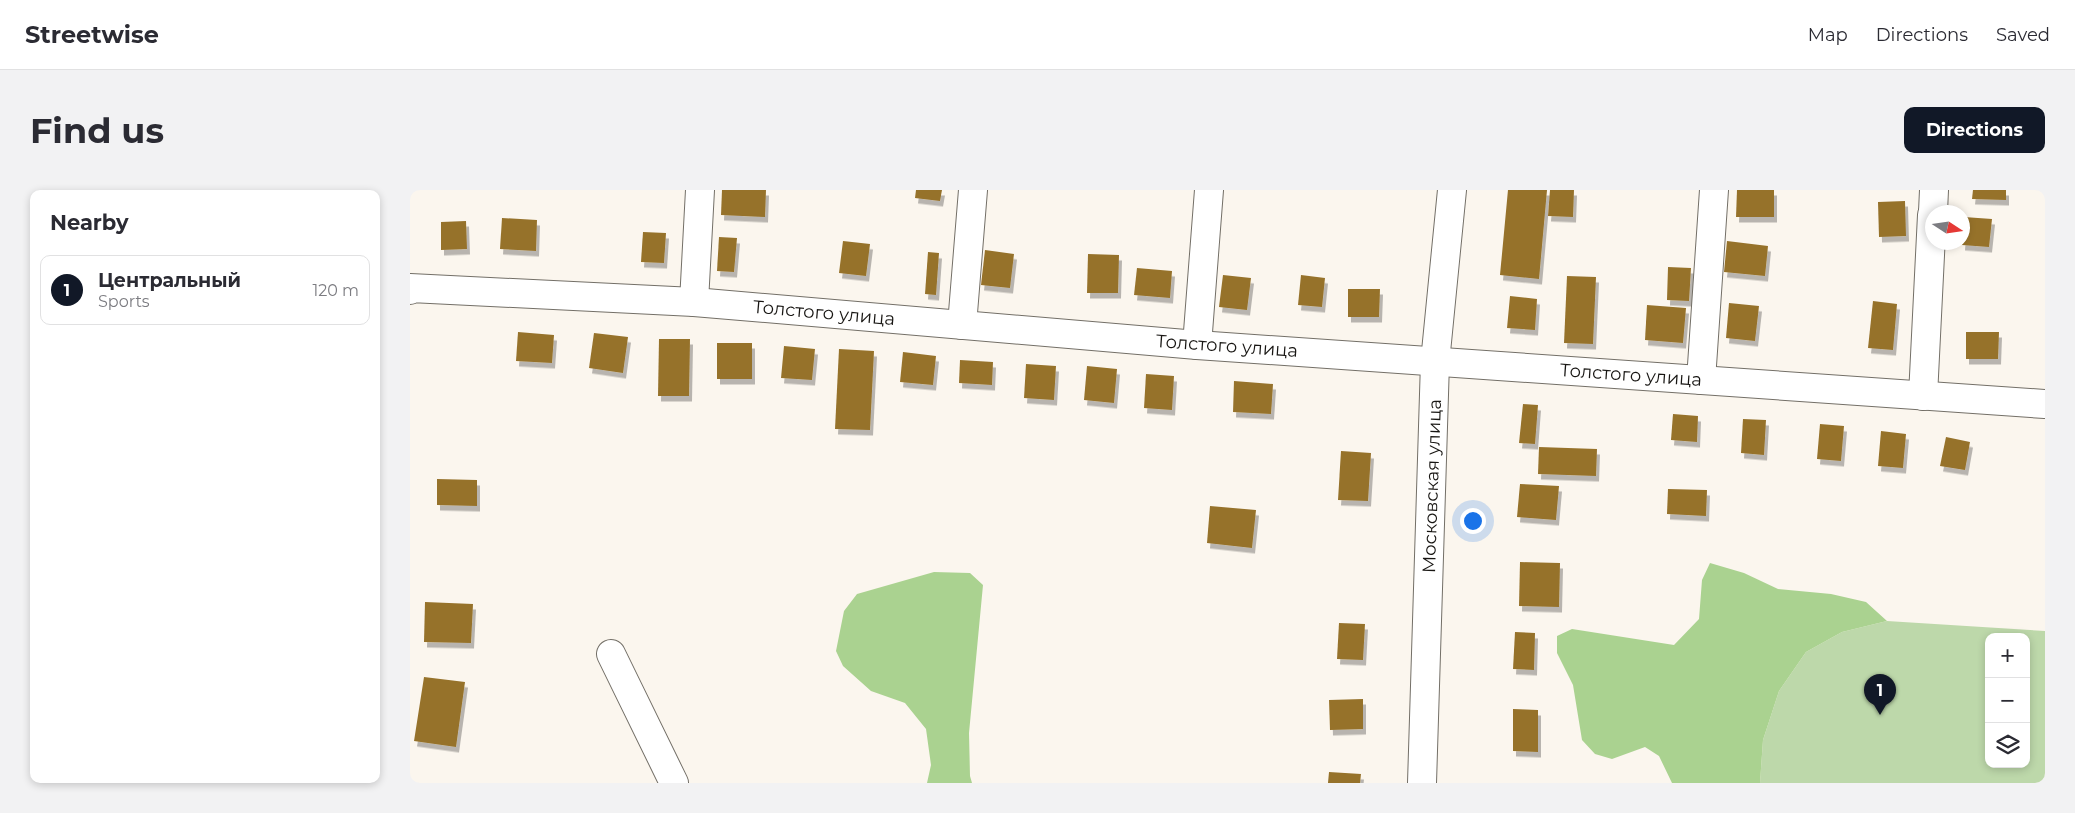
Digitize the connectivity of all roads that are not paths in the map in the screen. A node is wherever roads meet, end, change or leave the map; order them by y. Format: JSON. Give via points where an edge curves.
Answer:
{"nodes":[{"id":1,"x":700,"y":190,"type":"edge"},
{"id":2,"x":973,"y":190,"type":"edge"},
{"id":3,"x":1209,"y":190,"type":"edge"},
{"id":4,"x":1452,"y":190,"type":"edge"},
{"id":5,"x":1714,"y":190,"type":"edge"},
{"id":6,"x":1934,"y":190,"type":"edge"},
{"id":7,"x":1933,"y":205,"type":"edge"},
{"id":8,"x":1931,"y":250,"type":"edge"},
{"id":9,"x":410,"y":289,"type":"edge"},
{"id":10,"x":694,"y":302,"type":"junction"},
{"id":11,"x":962,"y":325,"type":"junction"},
{"id":12,"x":1197,"y":344,"type":"junction"},
{"id":13,"x":1435,"y":362,"type":"junction"},
{"id":14,"x":1701,"y":380,"type":"junction"},
{"id":15,"x":1923,"y":396,"type":"junction"},
{"id":16,"x":2045,"y":404,"type":"edge"},
{"id":17,"x":611,"y":654,"type":"dead end"},
{"id":18,"x":674,"y":783,"type":"edge"},
{"id":19,"x":1422,"y":783,"type":"edge"}],
"edges":[{"from":1,"to":10,"type":"street"},
{"from":2,"to":11,"type":"street"},
{"from":3,"to":12,"type":"street"},
{"from":4,"to":13,"type":"street","name":"Московская улица"},
{"from":5,"to":14,"type":"street"},
{"from":6,"to":7,"type":"street"},
{"from":8,"to":15,"type":"street"},
{"from":9,"to":10,"type":"street","name":"Толстого улица"},
{"from":10,"to":11,"type":"street","name":"Толстого улица"},
{"from":11,"to":12,"type":"street","name":"Толстого улица"},
{"from":12,"to":13,"type":"street","name":"Толстого улица"},
{"from":13,"to":14,"type":"street","name":"Толстого улица"},
{"from":13,"to":19,"type":"street","name":"Московская улица"},
{"from":14,"to":15,"type":"street","name":"Толстого улица"},
{"from":15,"to":16,"type":"street","name":"Толстого улица"},
{"from":17,"to":18,"type":"street"}]}
